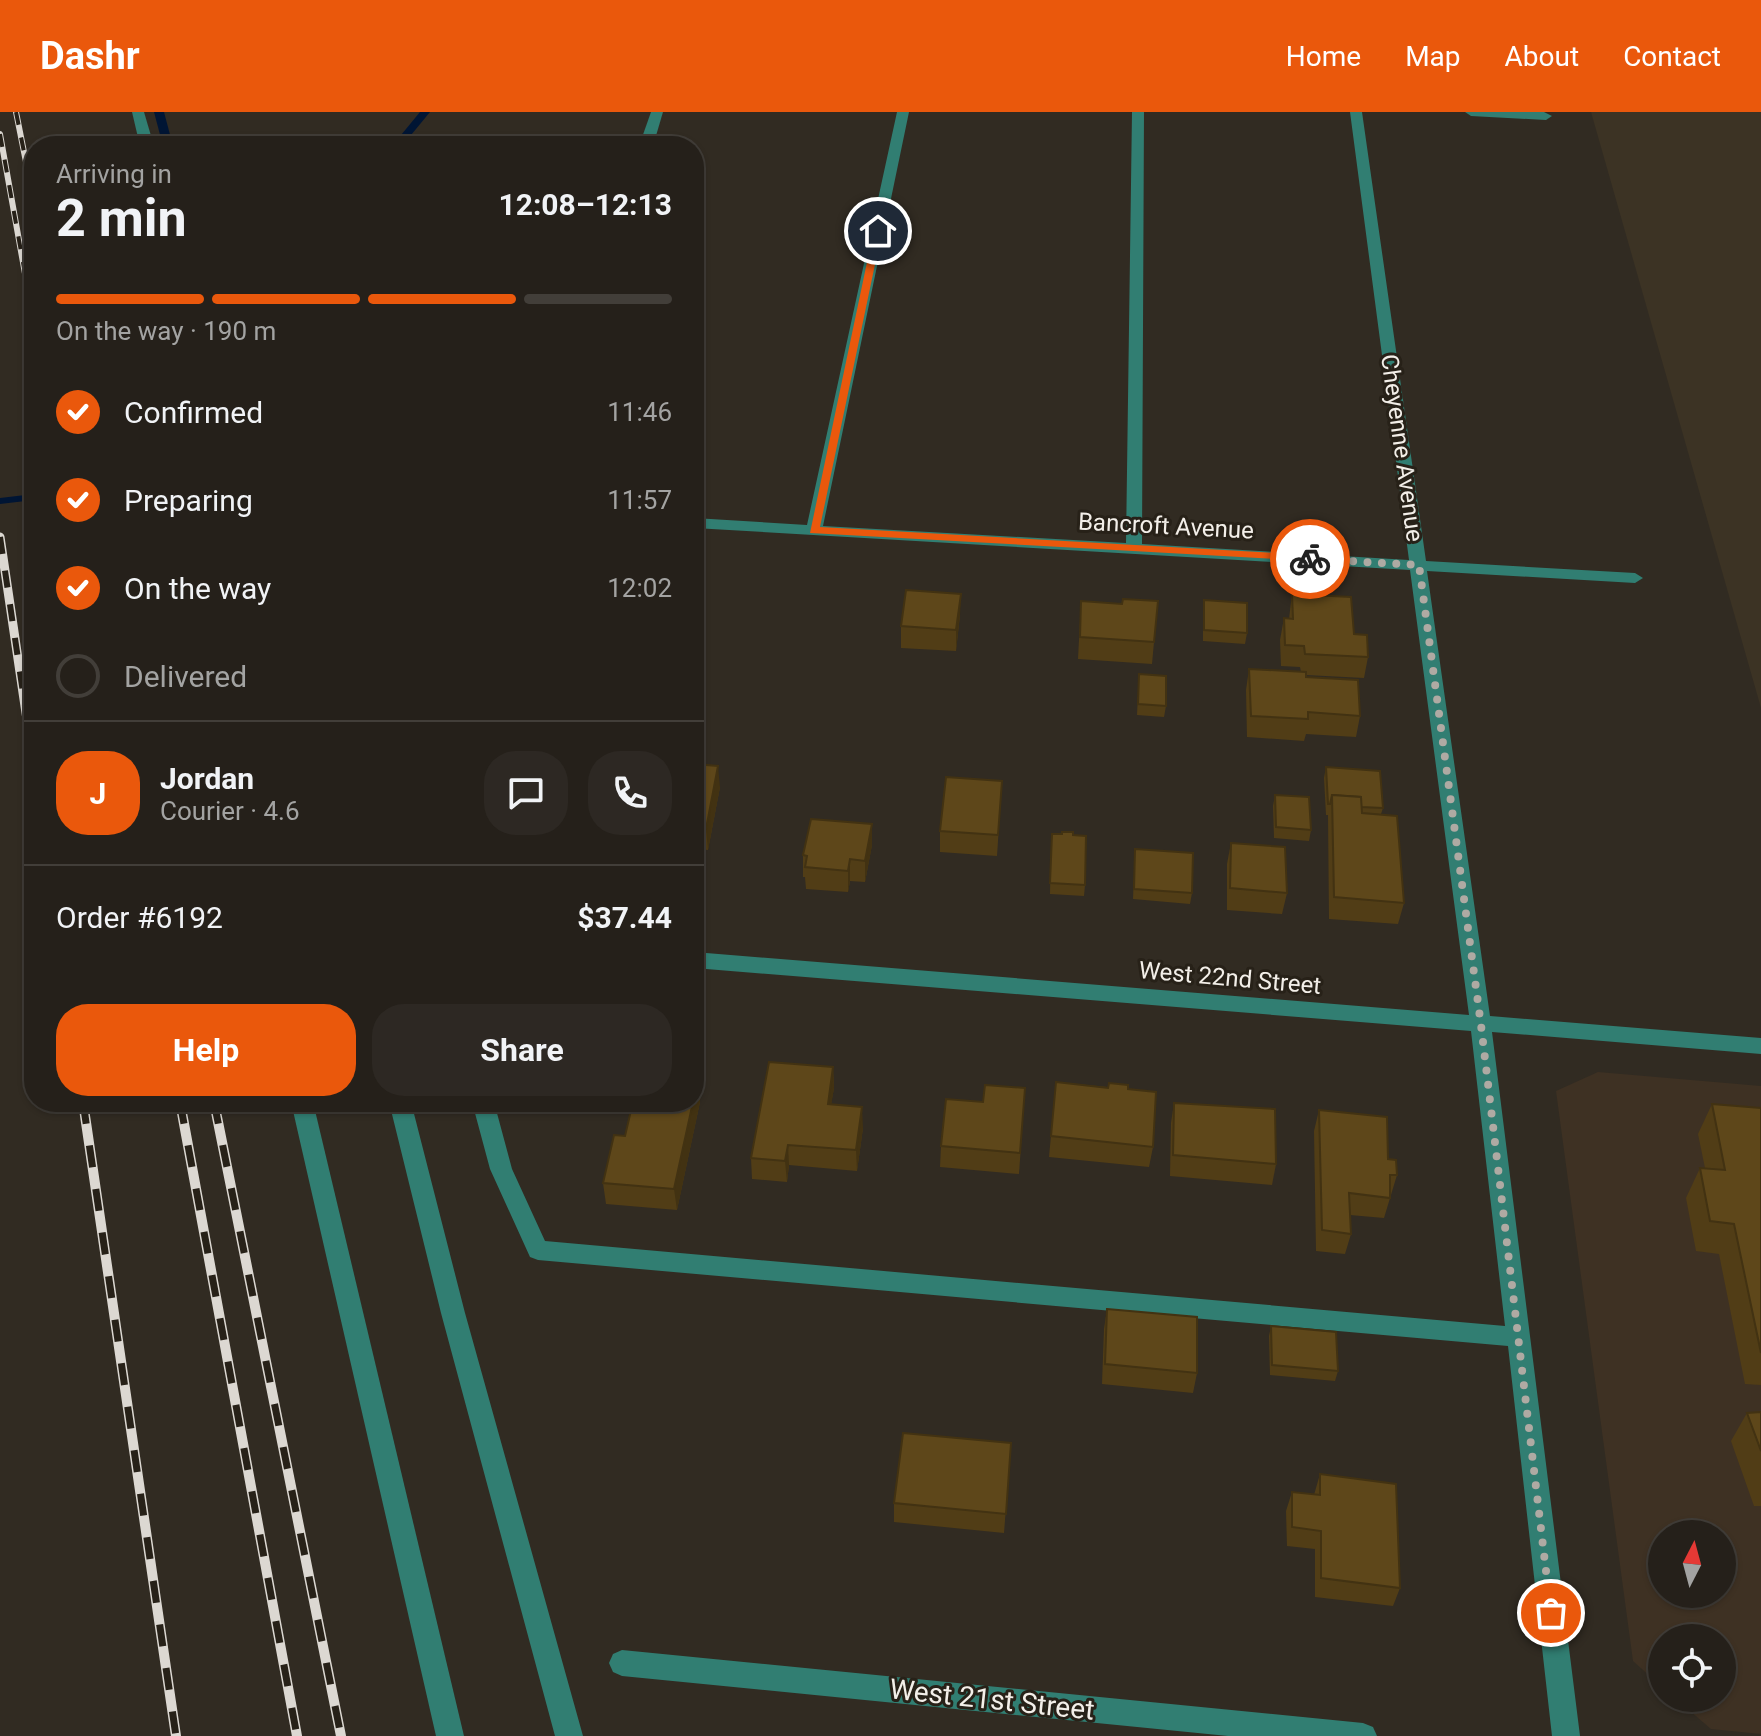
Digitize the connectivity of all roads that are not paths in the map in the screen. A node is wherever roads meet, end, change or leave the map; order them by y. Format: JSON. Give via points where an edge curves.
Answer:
{"nodes":[{"id":1,"x":138,"y":112,"type":"edge"},
{"id":2,"x":657,"y":112,"type":"edge"},
{"id":3,"x":903,"y":112,"type":"edge"},
{"id":4,"x":1138,"y":112,"type":"edge"},
{"id":5,"x":1356,"y":112,"type":"edge"},
{"id":6,"x":1471,"y":112,"type":"edge"},
{"id":7,"x":1546,"y":116,"type":"dead end"},
{"id":8,"x":144,"y":136,"type":"edge"},
{"id":9,"x":649,"y":136,"type":"edge"},
{"id":10,"x":704,"y":524,"type":"edge"},
{"id":11,"x":814,"y":530,"type":"junction"},
{"id":12,"x":1134,"y":549,"type":"junction"},
{"id":13,"x":1419,"y":565,"type":"junction"},
{"id":14,"x":1635,"y":578,"type":"dead end"},
{"id":15,"x":704,"y":961,"type":"edge"},
{"id":16,"x":1481,"y":1025,"type":"junction"},
{"id":17,"x":1761,"y":1046,"type":"edge"},
{"id":18,"x":304,"y":1112,"type":"edge"},
{"id":19,"x":403,"y":1112,"type":"edge"},
{"id":20,"x":486,"y":1112,"type":"edge"},
{"id":21,"x":1518,"y":1337,"type":"junction"},
{"id":22,"x":622,"y":1663,"type":"dead end"},
{"id":23,"x":450,"y":1736,"type":"edge"},
{"id":24,"x":569,"y":1736,"type":"edge"},
{"id":25,"x":1363,"y":1736,"type":"edge"},
{"id":26,"x":1566,"y":1736,"type":"edge"}],
"edges":[{"from":1,"to":8,"type":"street"},
{"from":2,"to":9,"type":"street"},
{"from":3,"to":11,"type":"street"},
{"from":4,"to":12,"type":"street"},
{"from":5,"to":13,"type":"street","name":"Cheyenne Avenue"},
{"from":6,"to":7,"type":"street"},
{"from":10,"to":11,"type":"street","name":"Bancroft Avenue"},
{"from":11,"to":12,"type":"street","name":"Bancroft Avenue"},
{"from":12,"to":13,"type":"street","name":"Bancroft Avenue"},
{"from":13,"to":14,"type":"street","name":"Bancroft Avenue"},
{"from":13,"to":16,"type":"street","name":"Cheyenne Avenue"},
{"from":15,"to":16,"type":"street","name":"West 22nd Street"},
{"from":16,"to":17,"type":"street","name":"West 22nd Street"},
{"from":16,"to":21,"type":"street","name":"Cheyenne Avenue"},
{"from":18,"to":23,"type":"street"},
{"from":19,"to":24,"type":"street"},
{"from":20,"to":21,"type":"street","via":[[501,1169],[538,1250]]},
{"from":21,"to":26,"type":"street","name":"Cheyenne Avenue"},
{"from":22,"to":25,"type":"street","name":"West 21st Street"}]}
